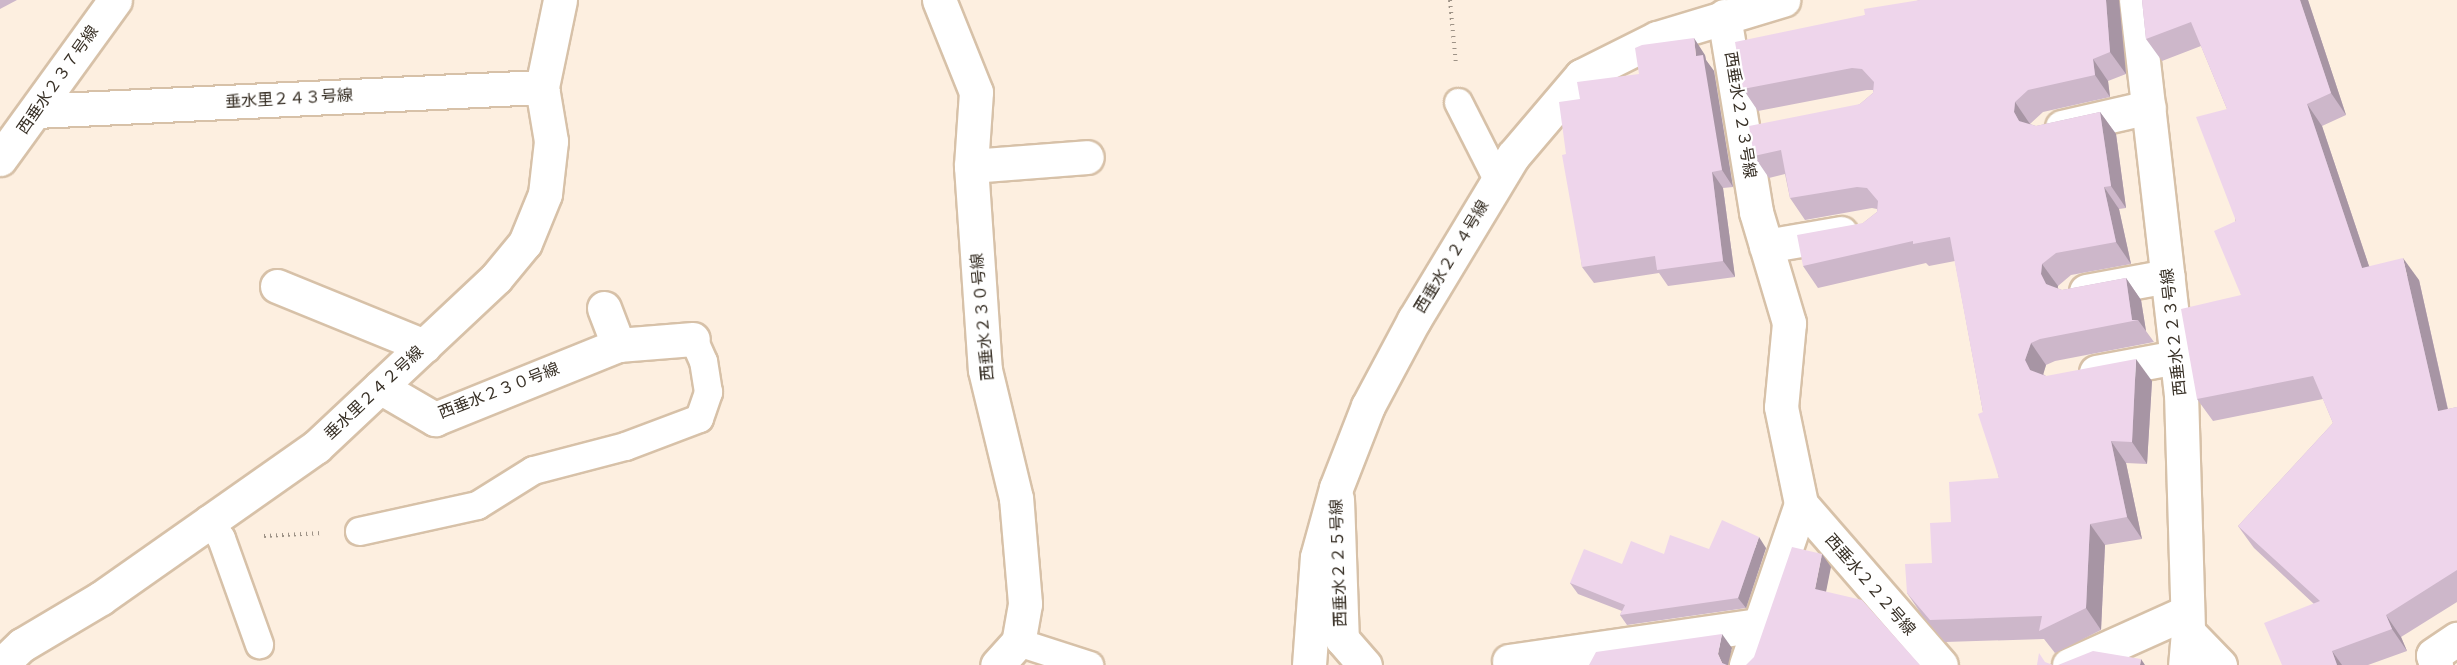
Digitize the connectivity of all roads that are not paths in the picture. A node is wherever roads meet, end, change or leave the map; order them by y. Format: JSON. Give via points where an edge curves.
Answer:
{"nodes":[{"id":1,"x":115,"y":0,"type":"edge"},
{"id":2,"x":560,"y":0,"type":"edge"},
{"id":3,"x":939,"y":0,"type":"edge"},
{"id":4,"x":1782,"y":0,"type":"edge"},
{"id":5,"x":2136,"y":0,"type":"edge"},
{"id":6,"x":1724,"y":16,"type":"junction"},
{"id":7,"x":542,"y":87,"type":"junction"},
{"id":8,"x":1458,"y":102,"type":"road end"},
{"id":9,"x":2149,"y":107,"type":"junction"},
{"id":10,"x":36,"y":111,"type":"junction"},
{"id":11,"x":1778,"y":126,"type":"edge"},
{"id":12,"x":2048,"y":130,"type":"edge"},
{"id":13,"x":1743,"y":133,"type":"junction"},
{"id":14,"x":1087,"y":157,"type":"dead end"},
{"id":15,"x":0,"y":159,"type":"edge"},
{"id":16,"x":971,"y":166,"type":"junction"},
{"id":17,"x":1498,"y":181,"type":"junction"},
{"id":18,"x":1875,"y":226,"type":"edge"},
{"id":19,"x":1766,"y":246,"type":"junction"},
{"id":20,"x":2168,"y":276,"type":"junction"},
{"id":21,"x":277,"y":286,"type":"dead end"},
{"id":22,"x":2075,"y":293,"type":"edge"},
{"id":23,"x":604,"y":308,"type":"dead end"},
{"id":24,"x":693,"y":339,"type":"joint"},
{"id":25,"x":618,"y":345,"type":"junction"},
{"id":26,"x":424,"y":346,"type":"junction"},
{"id":27,"x":2177,"y":357,"type":"junction"},
{"id":28,"x":2070,"y":377,"type":"edge"},
{"id":29,"x":380,"y":387,"type":"junction"},
{"id":30,"x":1336,"y":488,"type":"junction"},
{"id":31,"x":1801,"y":504,"type":"junction"},
{"id":32,"x":215,"y":529,"type":"junction"},
{"id":33,"x":358,"y":531,"type":"road end"},
{"id":34,"x":2187,"y":622,"type":"junction"},
{"id":35,"x":1760,"y":625,"type":"junction"},
{"id":36,"x":2457,"y":639,"type":"edge"},
{"id":37,"x":259,"y":644,"type":"dead end"},
{"id":38,"x":1008,"y":653,"type":"edge"},
{"id":39,"x":1509,"y":661,"type":"dead end"},
{"id":40,"x":1,"y":665,"type":"edge"},
{"id":41,"x":1089,"y":665,"type":"edge"},
{"id":42,"x":1309,"y":665,"type":"edge"},
{"id":43,"x":1365,"y":665,"type":"edge"},
{"id":44,"x":1746,"y":665,"type":"edge"},
{"id":45,"x":1941,"y":665,"type":"edge"},
{"id":46,"x":2069,"y":665,"type":"edge"},
{"id":47,"x":2185,"y":665,"type":"edge"},
{"id":48,"x":2220,"y":665,"type":"edge"},
{"id":49,"x":2436,"y":665,"type":"edge"}],
"edges":[{"from":1,"to":10,"type":"street","name":"西垂水２３７号線"},
{"from":2,"to":7,"type":"street","name":"垂水里２４２号線"},
{"from":3,"to":16,"type":"street","name":"西垂水２３０号線","via":[[976,92]]},
{"from":4,"to":6,"type":"street","name":"西垂水２２４号線"},
{"from":5,"to":9,"type":"street","name":"西垂水２２３号線"},
{"from":6,"to":13,"type":"street","name":"西垂水２２３号線"},
{"from":6,"to":17,"type":"street","name":"西垂水２２４号線","via":[[1657,38],[1581,76]]},
{"from":7,"to":10,"type":"street","name":"垂水里２４３号線"},
{"from":7,"to":26,"type":"street","name":"垂水里２４２号線","via":[[551,141],[545,194],[525,243],[496,278]]},
{"from":8,"to":17,"type":"lane"},
{"from":9,"to":12,"type":"street"},
{"from":9,"to":20,"type":"street","name":"西垂水２２３号線"},
{"from":10,"to":15,"type":"street","name":"西垂水２３７号線"},
{"from":11,"to":13,"type":"street"},
{"from":13,"to":19,"type":"street","name":"西垂水２２３号線","via":[[1756,212]]},
{"from":14,"to":16,"type":"street"},
{"from":16,"to":38,"type":"street","name":"西垂水２３０号線","via":[[985,370],[1016,498],[1025,604]]},
{"from":17,"to":30,"type":"street","name":"西垂水２２４号線","via":[[1414,320],[1368,406]]},
{"from":18,"to":19,"type":"street"},
{"from":19,"to":31,"type":"street","name":"西垂水２２３号線","via":[[1789,323],[1781,407]]},
{"from":20,"to":22,"type":"street"},
{"from":20,"to":27,"type":"street","name":"西垂水２２３号線"},
{"from":21,"to":26,"type":"street"},
{"from":23,"to":25,"type":"street"},
{"from":24,"to":25,"type":"street","name":"西垂水２３０号線"},
{"from":24,"to":33,"type":"lane","via":[[703,361],[708,392],[699,418],[625,447],[533,470],[477,505]]},
{"from":25,"to":29,"type":"street","name":"西垂水２３０号線","via":[[435,419]]},
{"from":26,"to":29,"type":"street","name":"垂水里２４２号線"},
{"from":27,"to":28,"type":"street"},
{"from":27,"to":34,"type":"street","name":"西垂水２２３号線"},
{"from":29,"to":32,"type":"street","name":"垂水里２４２号線","via":[[316,447]]},
{"from":30,"to":42,"type":"street","name":"西垂水２２４号線","via":[[1317,557]]},
{"from":30,"to":43,"type":"street","name":"西垂水２２５号線","via":[[1342,639]]},
{"from":31,"to":35,"type":"street"},
{"from":31,"to":45,"type":"street","name":"西垂水２２２号線"},
{"from":32,"to":37,"type":"lane"},
{"from":32,"to":40,"type":"street","name":"垂水里２４２号線","via":[[22,645]]},
{"from":34,"to":46,"type":"street"},
{"from":34,"to":47,"type":"street","name":"西垂水２２３号線"},
{"from":34,"to":48,"type":"street"},
{"from":35,"to":39,"type":"street"},
{"from":35,"to":44,"type":"street"},
{"from":36,"to":49,"type":"street","via":[[2433,655]]},
{"from":38,"to":41,"type":"lane"}]}
